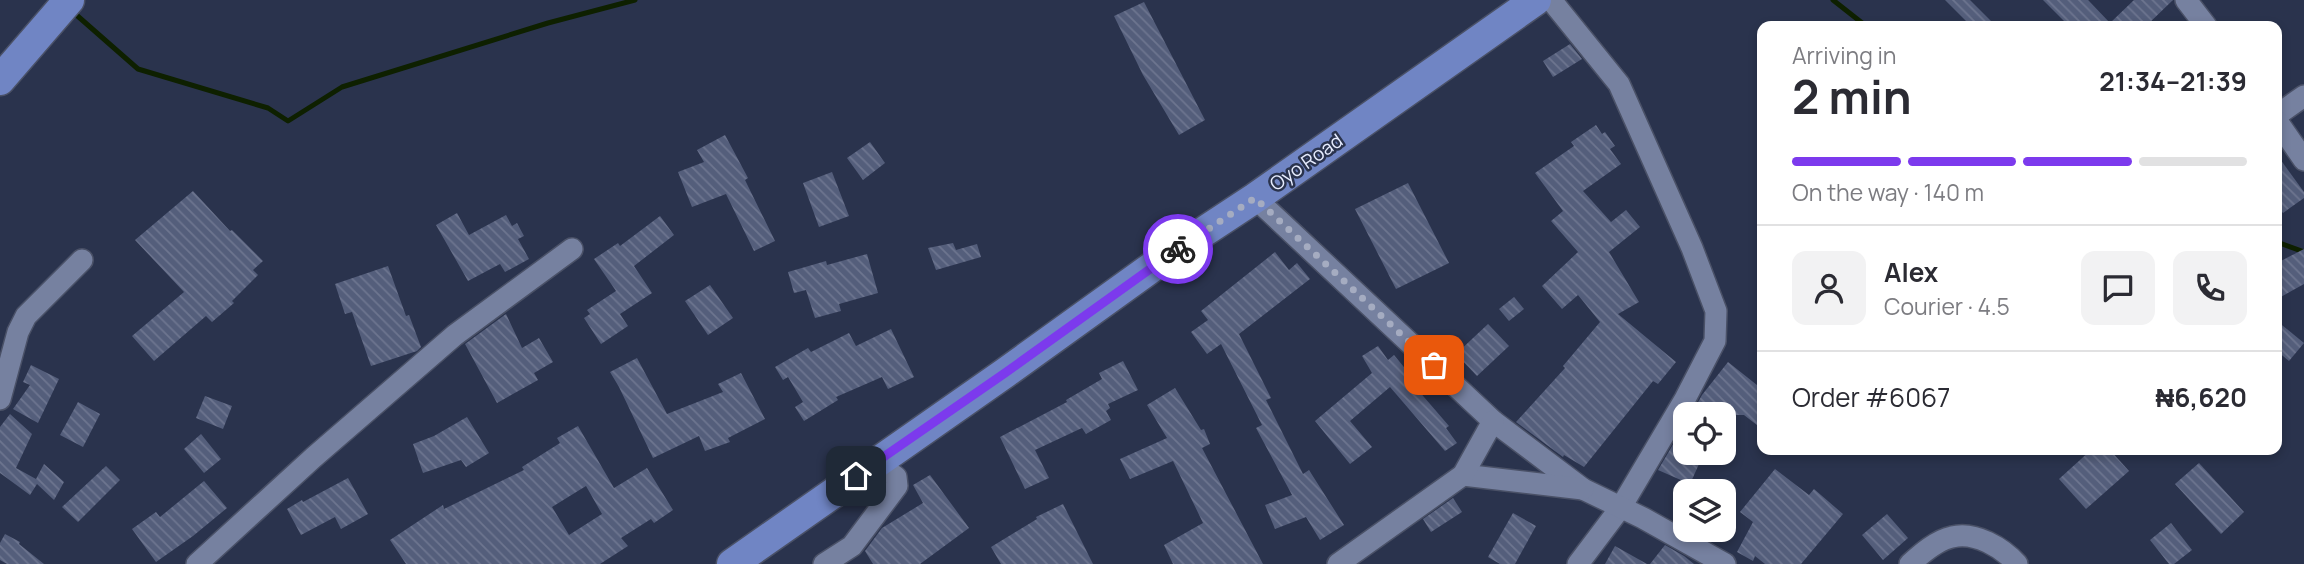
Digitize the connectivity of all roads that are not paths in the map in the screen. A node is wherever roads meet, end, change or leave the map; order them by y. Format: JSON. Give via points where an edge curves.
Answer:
{"nodes":[{"id":1,"x":69,"y":0,"type":"edge"},
{"id":2,"x":1536,"y":0,"type":"edge"},
{"id":3,"x":1552,"y":0,"type":"edge"},
{"id":4,"x":2186,"y":0,"type":"edge"},
{"id":5,"x":2202,"y":21,"type":"edge"},
{"id":6,"x":9,"y":68,"type":"edge"},
{"id":7,"x":2304,"y":96,"type":"edge"},
{"id":8,"x":2282,"y":111,"type":"edge"},
{"id":9,"x":2282,"y":128,"type":"edge"},
{"id":10,"x":2304,"y":160,"type":"edge"},
{"id":11,"x":1255,"y":198,"type":"junction"},
{"id":12,"x":572,"y":248,"type":"dead end"},
{"id":13,"x":82,"y":260,"type":"dead end"},
{"id":14,"x":0,"y":399,"type":"edge"},
{"id":15,"x":1493,"y":421,"type":"junction"},
{"id":16,"x":876,"y":462,"type":"junction"},
{"id":17,"x":1463,"y":475,"type":"junction"},
{"id":18,"x":1583,"y":489,"type":"junction"},
{"id":19,"x":1621,"y":508,"type":"junction"},
{"id":20,"x":197,"y":564,"type":"edge"},
{"id":21,"x":732,"y":564,"type":"edge"},
{"id":22,"x":824,"y":564,"type":"edge"},
{"id":23,"x":1338,"y":564,"type":"edge"},
{"id":24,"x":1577,"y":564,"type":"edge"},
{"id":25,"x":1725,"y":564,"type":"edge"},
{"id":26,"x":1910,"y":564,"type":"edge"},
{"id":27,"x":2017,"y":564,"type":"edge"}],
"edges":[{"from":1,"to":6,"type":"highway"},
{"from":2,"to":11,"type":"highway","name":"Oyo Road"},
{"from":3,"to":19,"type":"street","via":[[1619,83],[1716,311],[1715,341]]},
{"from":4,"to":5,"type":"street"},
{"from":7,"to":8,"type":"street"},
{"from":9,"to":10,"type":"street"},
{"from":11,"to":15,"type":"street"},
{"from":11,"to":16,"type":"highway","name":"Oyo Road"},
{"from":12,"to":20,"type":"street","via":[[455,335]]},
{"from":13,"to":14,"type":"street","via":[[26,316]]},
{"from":15,"to":17,"type":"street"},
{"from":15,"to":18,"type":"street"},
{"from":16,"to":21,"type":"highway","name":"Oyo Road"},
{"from":16,"to":22,"type":"street","via":[[896,477],[897,486],[852,547]]},
{"from":17,"to":18,"type":"street"},
{"from":17,"to":23,"type":"street"},
{"from":18,"to":19,"type":"street"},
{"from":19,"to":24,"type":"street"},
{"from":19,"to":25,"type":"street"},
{"from":26,"to":27,"type":"street","via":[[1952,537],[1967,536],[1990,543]]}]}
